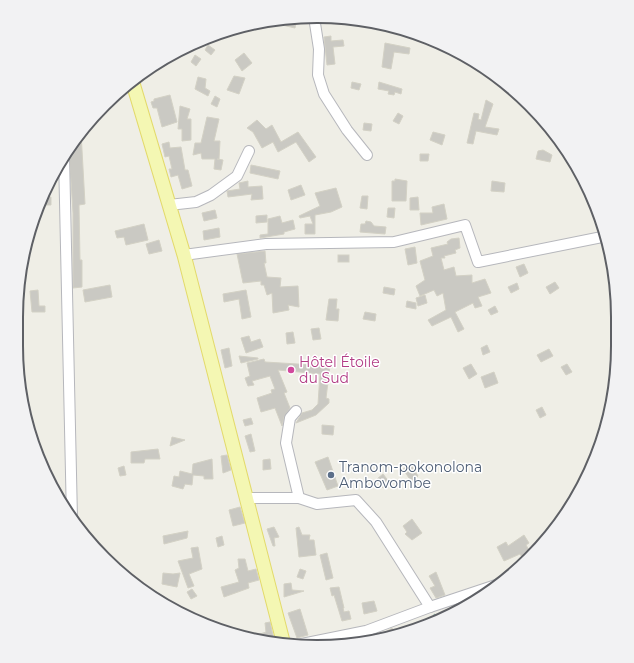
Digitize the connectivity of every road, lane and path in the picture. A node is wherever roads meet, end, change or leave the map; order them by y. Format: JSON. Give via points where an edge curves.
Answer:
{"nodes":[{"id":1,"x":315,"y":23,"type":"edge"},
{"id":2,"x":134,"y":87,"type":"edge"},
{"id":3,"x":248,"y":151,"type":"dead end"},
{"id":4,"x":366,"y":155,"type":"dead end"},
{"id":5,"x":64,"y":167,"type":"edge"},
{"id":6,"x":169,"y":205,"type":"junction"},
{"id":7,"x":600,"y":237,"type":"edge"},
{"id":8,"x":184,"y":255,"type":"junction"},
{"id":9,"x":296,"y":411,"type":"dead end"},
{"id":10,"x":246,"y":498,"type":"junction"},
{"id":11,"x":299,"y":498,"type":"junction"},
{"id":12,"x":72,"y":507,"type":"edge"},
{"id":13,"x":478,"y":591,"type":"edge"},
{"id":14,"x":430,"y":607,"type":"junction"},
{"id":15,"x":282,"y":637,"type":"edge"},
{"id":16,"x":323,"y":640,"type":"edge"}],
"edges":[{"from":1,"to":4,"type":"street","via":[[319,49],[318,75],[324,94]]},
{"from":2,"to":6,"type":"main road"},
{"from":3,"to":6,"type":"street","via":[[237,176],[211,196],[196,202]]},
{"from":5,"to":12,"type":"street"},
{"from":6,"to":8,"type":"main road"},
{"from":7,"to":8,"type":"street","via":[[478,262],[466,225],[394,242],[266,244]]},
{"from":8,"to":10,"type":"main road"},
{"from":9,"to":11,"type":"street","via":[[290,418],[286,443]]},
{"from":10,"to":11,"type":"street"},
{"from":10,"to":15,"type":"main road"},
{"from":11,"to":14,"type":"street","via":[[317,504],[356,500],[376,522]]},
{"from":13,"to":14,"type":"street"},
{"from":14,"to":16,"type":"street","via":[[366,631]]}]}
